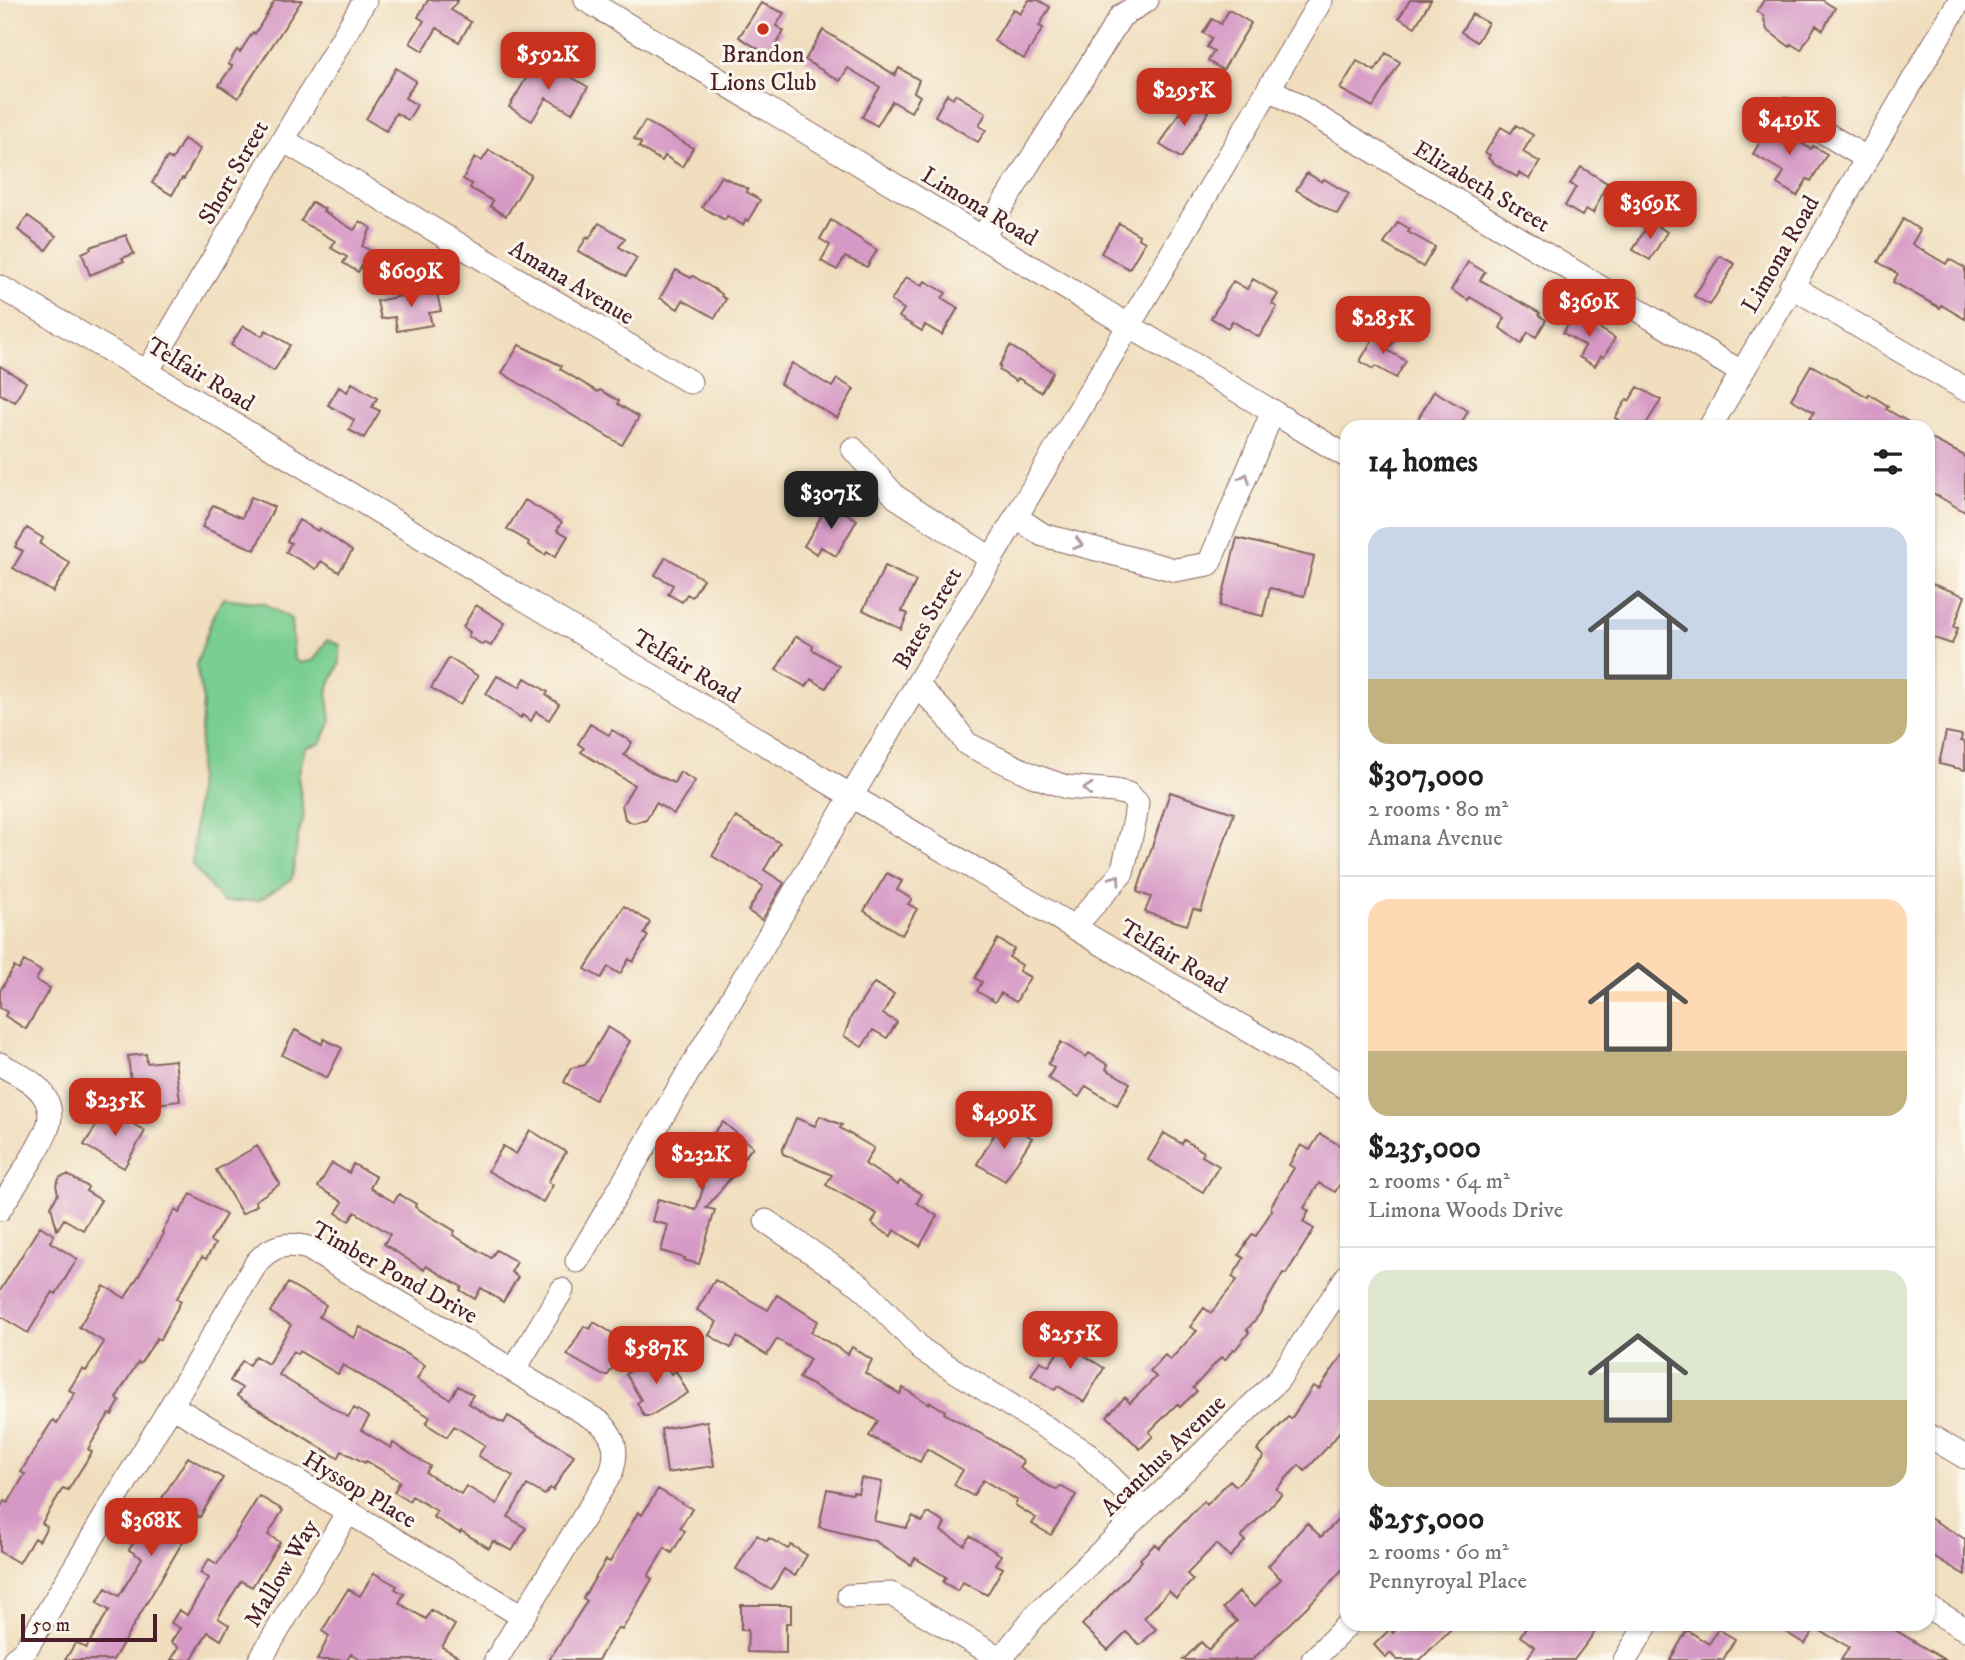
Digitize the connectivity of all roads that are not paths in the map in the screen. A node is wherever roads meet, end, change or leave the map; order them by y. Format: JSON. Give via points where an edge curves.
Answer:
{"nodes":[{"id":1,"x":365,"y":0,"type":"edge"},
{"id":2,"x":586,"y":0,"type":"edge"},
{"id":3,"x":1147,"y":0,"type":"edge"},
{"id":4,"x":1321,"y":0,"type":"edge"},
{"id":5,"x":1959,"y":0,"type":"edge"},
{"id":6,"x":1269,"y":88,"type":"junction"},
{"id":7,"x":1785,"y":109,"type":"dead end"},
{"id":8,"x":283,"y":141,"type":"junction"},
{"id":9,"x":1866,"y":158,"type":"junction"},
{"id":10,"x":982,"y":238,"type":"junction"},
{"id":11,"x":1791,"y":286,"type":"junction"},
{"id":12,"x":0,"y":287,"type":"edge"},
{"id":13,"x":1128,"y":324,"type":"junction"},
{"id":14,"x":147,"y":372,"type":"junction"},
{"id":15,"x":1741,"y":372,"type":"junction"},
{"id":16,"x":690,"y":382,"type":"dead end"},
{"id":17,"x":1965,"y":389,"type":"edge"},
{"id":18,"x":1273,"y":411,"type":"junction"},
{"id":19,"x":1714,"y":420,"type":"edge"},
{"id":20,"x":853,"y":449,"type":"dead end"},
{"id":21,"x":1340,"y":452,"type":"edge"},
{"id":22,"x":1016,"y":517,"type":"junction"},
{"id":23,"x":992,"y":559,"type":"junction"},
{"id":24,"x":918,"y":686,"type":"junction"},
{"id":25,"x":853,"y":797,"type":"junction"},
{"id":26,"x":1074,"y":928,"type":"junction"},
{"id":27,"x":0,"y":1064,"type":"edge"},
{"id":28,"x":1340,"y":1084,"type":"edge"},
{"id":29,"x":0,"y":1209,"type":"edge"},
{"id":30,"x":766,"y":1221,"type":"dead end"},
{"id":31,"x":578,"y":1261,"type":"dead end"},
{"id":32,"x":1340,"y":1287,"type":"edge"},
{"id":33,"x":562,"y":1290,"type":"dead end"},
{"id":34,"x":514,"y":1370,"type":"junction"},
{"id":35,"x":172,"y":1406,"type":"junction"},
{"id":36,"x":1935,"y":1439,"type":"edge"},
{"id":37,"x":1965,"y":1457,"type":"edge"},
{"id":38,"x":1144,"y":1510,"type":"junction"},
{"id":39,"x":348,"y":1512,"type":"junction"},
{"id":40,"x":849,"y":1596,"type":"dead end"},
{"id":41,"x":1935,"y":1611,"type":"edge"},
{"id":42,"x":522,"y":1616,"type":"junction"},
{"id":43,"x":1965,"y":1629,"type":"edge"},
{"id":44,"x":1341,"y":1631,"type":"edge"},
{"id":45,"x":1643,"y":1631,"type":"edge"},
{"id":46,"x":1000,"y":1659,"type":"edge"},
{"id":47,"x":14,"y":1660,"type":"edge"},
{"id":48,"x":260,"y":1660,"type":"edge"},
{"id":49,"x":496,"y":1660,"type":"edge"},
{"id":50,"x":1313,"y":1660,"type":"edge"},
{"id":51,"x":1625,"y":1660,"type":"edge"}],
"edges":[{"from":1,"to":8,"type":"street","name":"Short Street"},
{"from":2,"to":10,"type":"street","name":"Limona Road"},
{"from":3,"to":10,"type":"street","via":[[1121,16]]},
{"from":4,"to":6,"type":"street","name":"Bates Street"},
{"from":5,"to":9,"type":"street","name":"Limona Road"},
{"from":6,"to":13,"type":"street","name":"Bates Street"},
{"from":6,"to":15,"type":"street","name":"Elizabeth Street"},
{"from":7,"to":9,"type":"street"},
{"from":8,"to":14,"type":"street","name":"Short Street"},
{"from":8,"to":16,"type":"street","name":"Amana Avenue"},
{"from":9,"to":11,"type":"street","name":"Limona Road"},
{"from":10,"to":13,"type":"street","name":"Limona Road"},
{"from":11,"to":15,"type":"street","name":"Limona Road"},
{"from":11,"to":17,"type":"street"},
{"from":12,"to":14,"type":"street","name":"Telfair Road"},
{"from":13,"to":18,"type":"street","name":"Limona Road"},
{"from":13,"to":22,"type":"street","name":"Bates Street"},
{"from":14,"to":25,"type":"street","name":"Telfair Road"},
{"from":15,"to":19,"type":"street","name":"Limona Road"},
{"from":18,"to":21,"type":"street","name":"Limona Road"},
{"from":22,"to":18,"type":"street","one_way":true,"via":[[1043,535],[1175,570],[1209,564]]},
{"from":20,"to":23,"type":"street","via":[[896,497]]},
{"from":22,"to":23,"type":"street","name":"Bates Street"},
{"from":23,"to":24,"type":"street","name":"Bates Street"},
{"from":24,"to":25,"type":"street","name":"Bates Street"},
{"from":26,"to":24,"type":"street","one_way":true,"via":[[1122,873],[1137,803],[1128,794],[1115,791],[1066,787],[967,744]]},
{"from":25,"to":26,"type":"street","name":"Telfair Road"},
{"from":25,"to":31,"type":"street","name":"Bates Street"},
{"from":26,"to":28,"type":"street","name":"Telfair Road"},
{"from":27,"to":29,"type":"street","via":[[33,1084],[50,1108],[43,1138]]},
{"from":30,"to":38,"type":"street","via":[[861,1286],[922,1350],[1085,1452]]},
{"from":32,"to":38,"type":"street","name":"Acanthus Avenue","via":[[1278,1380]]},
{"from":33,"to":34,"type":"street"},
{"from":34,"to":35,"type":"street","name":"Timber Pond Drive","via":[[295,1244],[267,1250],[257,1262]]},
{"from":34,"to":42,"type":"street","name":"Timber Pond Drive","via":[[601,1423],[615,1445],[616,1459]]},
{"from":35,"to":39,"type":"street","name":"Hyssop Place"},
{"from":35,"to":47,"type":"street","name":"Timber Pond Drive","via":[[27,1647]]},
{"from":36,"to":37,"type":"street"},
{"from":38,"to":46,"type":"street","name":"Acanthus Avenue","via":[[1035,1616]]},
{"from":39,"to":42,"type":"street","name":"Hyssop Place"},
{"from":39,"to":48,"type":"street","name":"Mallow Way"},
{"from":40,"to":46,"type":"street","via":[[891,1594]]},
{"from":41,"to":43,"type":"street"},
{"from":42,"to":49,"type":"street","name":"Timber Pond Drive"},
{"from":44,"to":50,"type":"street"},
{"from":45,"to":51,"type":"street"}]}
